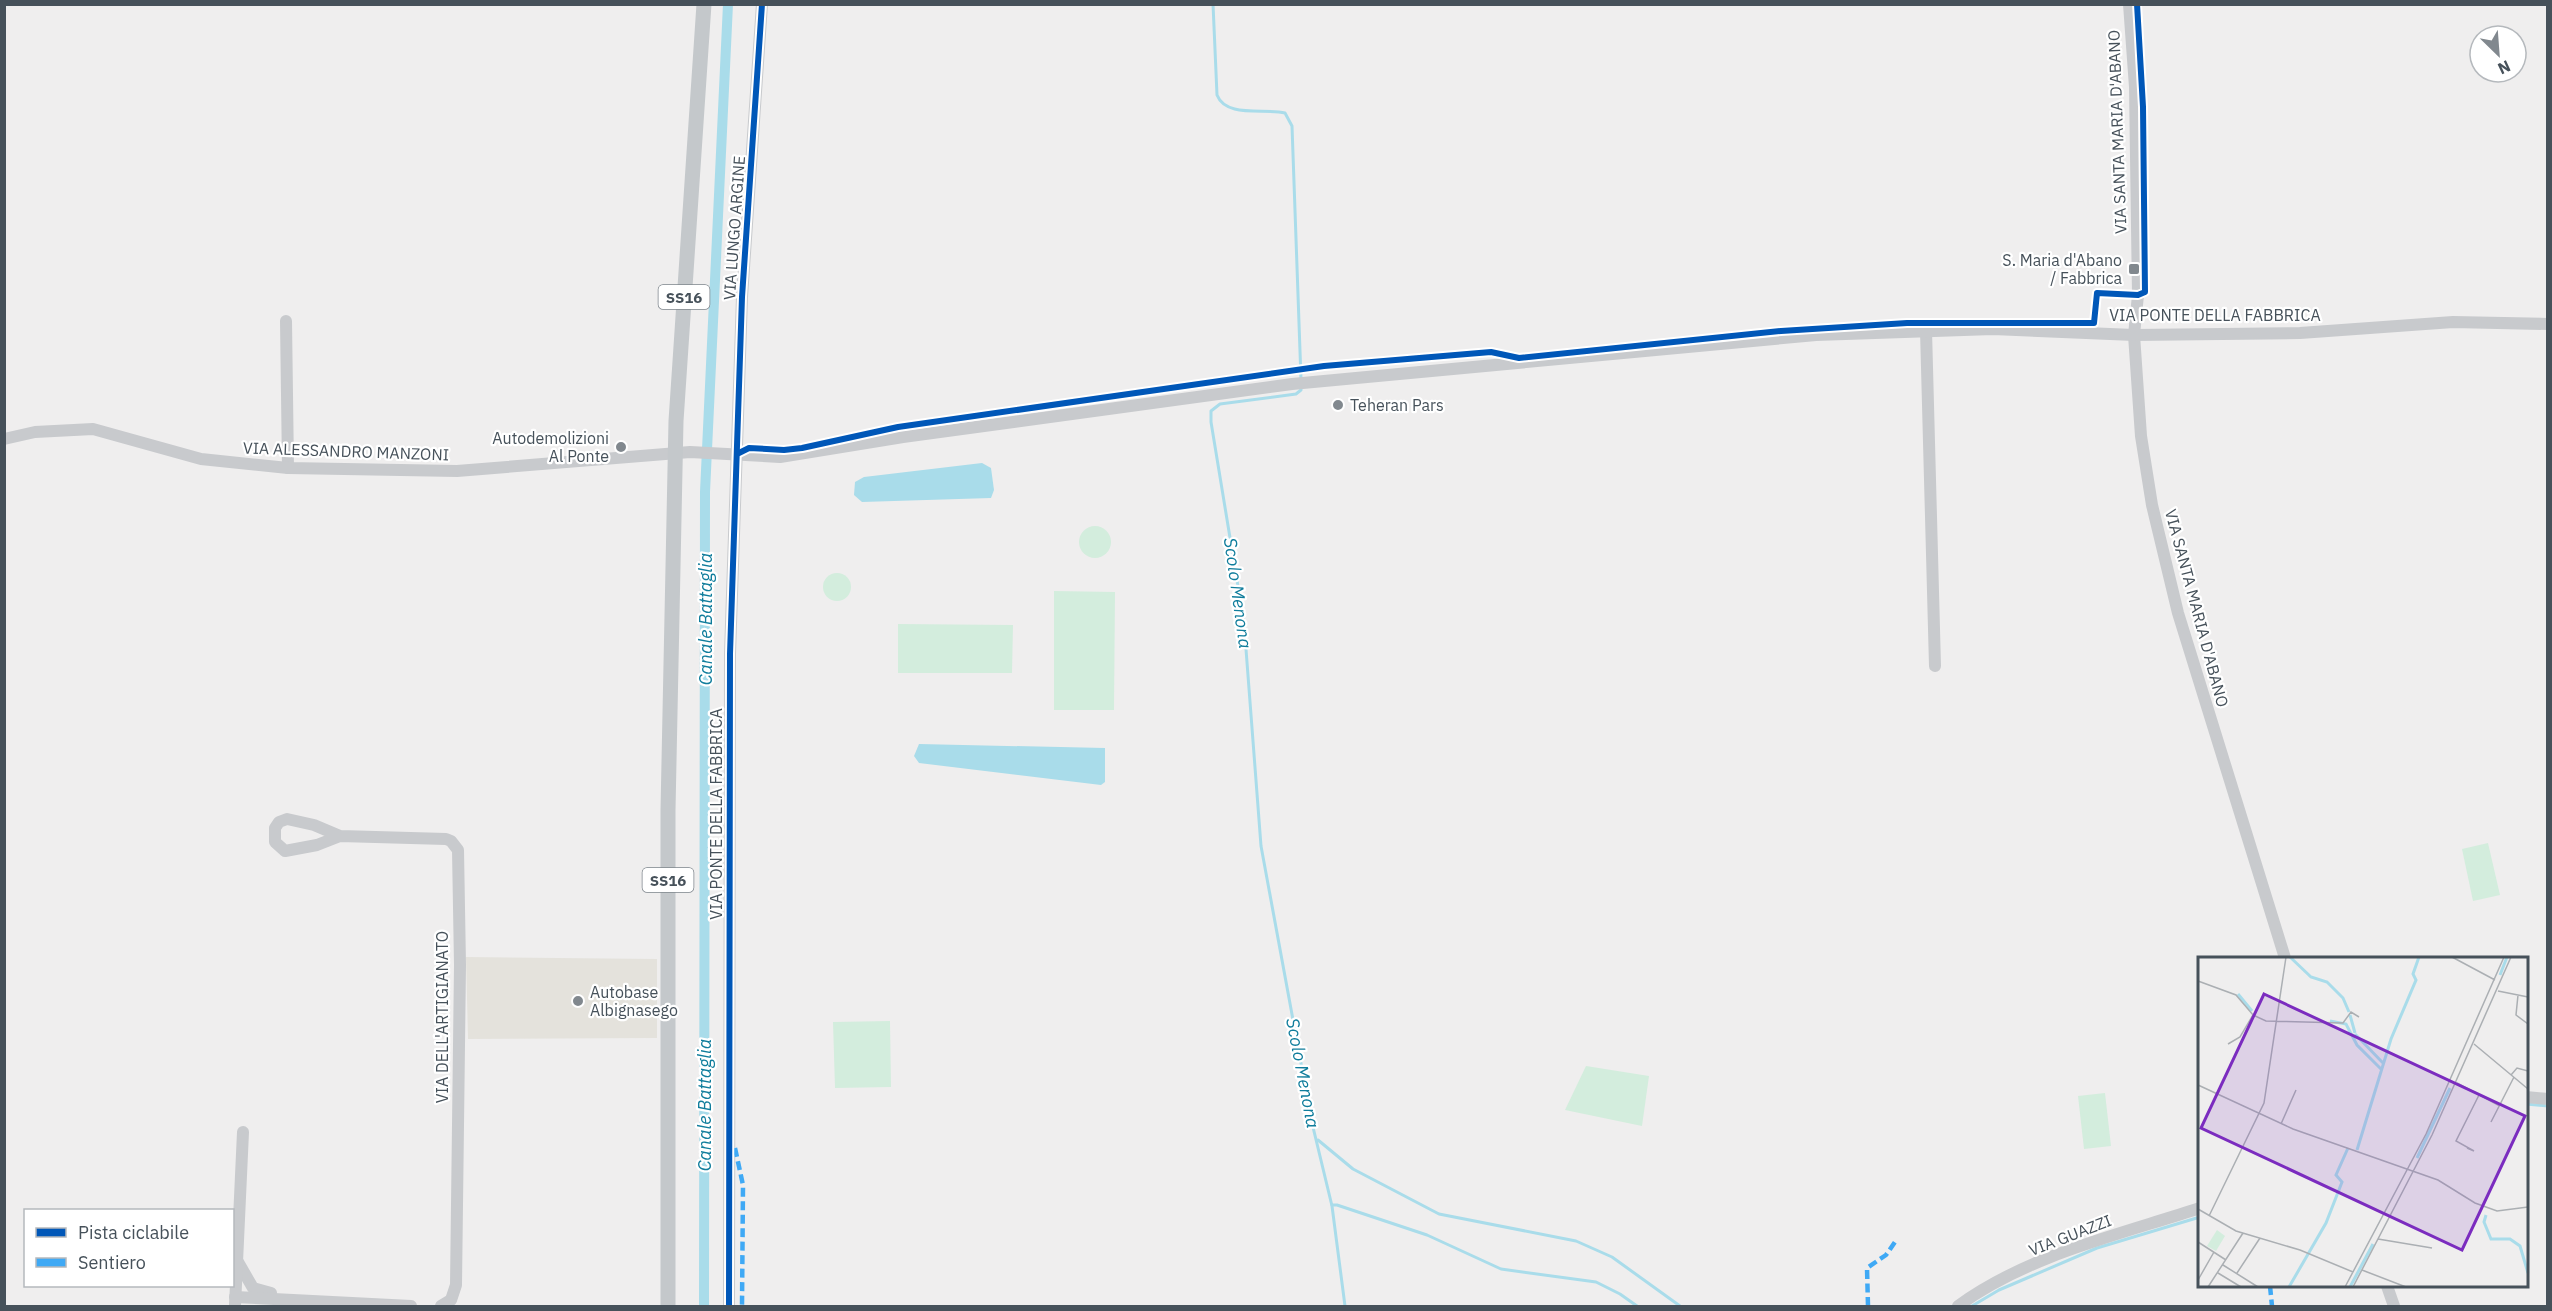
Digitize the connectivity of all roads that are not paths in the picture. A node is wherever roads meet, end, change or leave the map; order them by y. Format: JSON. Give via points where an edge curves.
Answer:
{"nodes":[{"id":1,"x":704,"y":4,"type":"edge"},
{"id":2,"x":762,"y":4,"type":"edge"},
{"id":3,"x":2129,"y":4,"type":"edge"},
{"id":4,"x":286,"y":321,"type":"dead end"},
{"id":5,"x":2547,"y":324,"type":"edge"},
{"id":6,"x":1926,"y":330,"type":"junction"},
{"id":7,"x":2134,"y":335,"type":"junction"},
{"id":8,"x":4,"y":439,"type":"edge"},
{"id":9,"x":683,"y":453,"type":"junction"},
{"id":10,"x":736,"y":453,"type":"junction"},
{"id":11,"x":288,"y":468,"type":"junction"},
{"id":12,"x":1935,"y":666,"type":"dead end"},
{"id":13,"x":340,"y":836,"type":"junction"},
{"id":14,"x":2285,"y":957,"type":"edge"},
{"id":15,"x":2528,"y":1097,"type":"edge"},
{"id":16,"x":2547,"y":1099,"type":"edge"},
{"id":17,"x":243,"y":1132,"type":"dead end"},
{"id":18,"x":2198,"y":1208,"type":"edge"},
{"id":19,"x":237,"y":1259,"type":"junction"},
{"id":20,"x":2387,"y":1287,"type":"edge"},
{"id":21,"x":289,"y":1300,"type":"junction"},
{"id":22,"x":235,"y":1302,"type":"edge"},
{"id":23,"x":411,"y":1306,"type":"edge"},
{"id":24,"x":446,"y":1306,"type":"edge"},
{"id":25,"x":668,"y":1306,"type":"edge"},
{"id":26,"x":729,"y":1306,"type":"edge"},
{"id":27,"x":1958,"y":1306,"type":"edge"},
{"id":28,"x":2394,"y":1306,"type":"edge"}],
"edges":[{"from":1,"to":9,"type":"main road","number":"SS16","via":[[693,141]]},
{"from":2,"to":10,"type":"street","name":"VIA LUNGO ARGINE","via":[[742,297]]},
{"from":3,"to":7,"type":"street","name":"VIA SANTA MARIA D'ABANO","via":[[2135,99],[2138,295]]},
{"from":4,"to":11,"type":"street"},
{"from":5,"to":7,"type":"street","name":"VIA PONTE DELLA FABBRICA","via":[[2453,322],[2300,333]]},
{"from":6,"to":7,"type":"street","name":"VIA PONTE DELLA FABBRICA"},
{"from":6,"to":10,"type":"street","name":"VIA PONTE DELLA FABBRICA","via":[[1816,335],[1303,383],[882,440],[802,455]]},
{"from":6,"to":12,"type":"street"},
{"from":7,"to":14,"type":"street","name":"VIA SANTA MARIA D'ABANO","via":[[2141,436],[2171,587]]},
{"from":8,"to":11,"type":"street","name":"VIA ALESSANDRO MANZONI","via":[[35,432],[93,429],[201,459]]},
{"from":9,"to":10,"type":"street","name":"VIA PONTE DELLA FABBRICA"},
{"from":9,"to":11,"type":"street","name":"VIA ALESSANDRO MANZONI","via":[[457,471]]},
{"from":9,"to":25,"type":"main road","number":"SS16","via":[[668,810]]},
{"from":10,"to":26,"type":"street","name":"VIA PONTE DELLA FABBRICA","via":[[728,798]]},
{"from":13,"to":13,"type":"street","via":[[287,819],[279,822],[275,842],[285,851]]},
{"from":13,"to":24,"type":"street","name":"VIA DELL'ARTIGIANATO","via":[[446,839],[458,850],[456,1285]]},
{"from":15,"to":16,"type":"street"},
{"from":17,"to":19,"type":"street"},
{"from":18,"to":27,"type":"street","name":"VIA GUAZZI","via":[[2076,1248],[1997,1283]]},
{"from":19,"to":21,"type":"street","via":[[253,1288]]},
{"from":19,"to":22,"type":"street"},
{"from":20,"to":28,"type":"street"},
{"from":21,"to":22,"type":"street"},
{"from":21,"to":23,"type":"street"}]}
